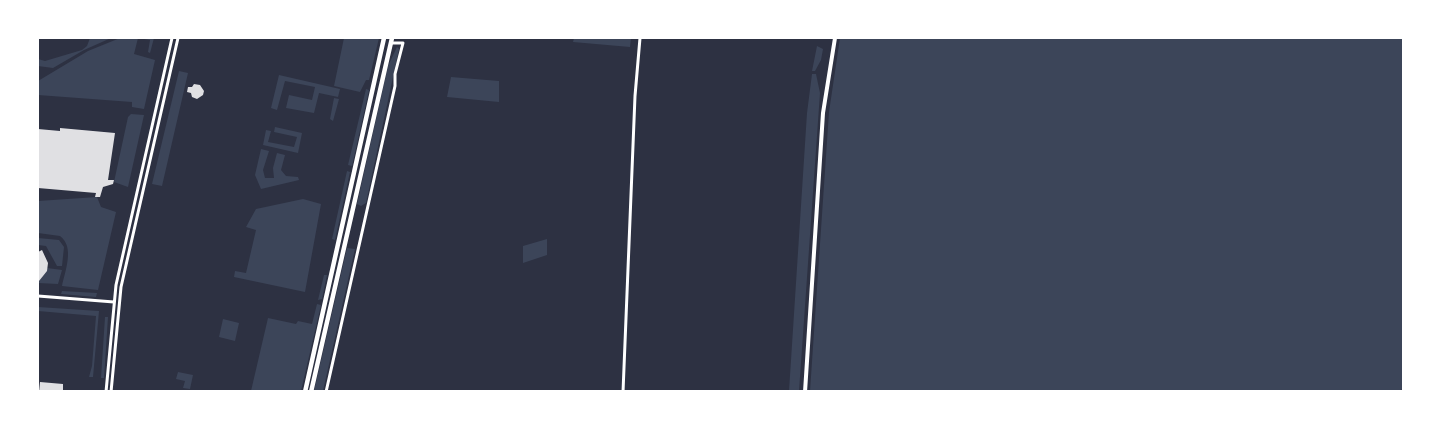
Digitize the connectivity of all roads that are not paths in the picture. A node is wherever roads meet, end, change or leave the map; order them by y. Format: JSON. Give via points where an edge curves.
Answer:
{"nodes":[{"id":1,"x":172,"y":38,"type":"edge"},
{"id":2,"x":178,"y":38,"type":"edge"},
{"id":3,"x":384,"y":38,"type":"edge"},
{"id":4,"x":640,"y":38,"type":"edge"},
{"id":5,"x":834,"y":38,"type":"edge"},
{"id":6,"x":392,"y":40,"type":"edge"},
{"id":7,"x":38,"y":296,"type":"edge"},
{"id":8,"x":113,"y":302,"type":"junction"},
{"id":9,"x":119,"y":303,"type":"junction"},
{"id":10,"x":106,"y":392,"type":"edge"},
{"id":11,"x":111,"y":392,"type":"edge"},
{"id":12,"x":305,"y":392,"type":"edge"},
{"id":13,"x":311,"y":392,"type":"edge"},
{"id":14,"x":326,"y":392,"type":"edge"},
{"id":15,"x":623,"y":392,"type":"edge"},
{"id":16,"x":805,"y":392,"type":"edge"}],
"edges":[{"from":1,"to":8,"type":"street"},
{"from":2,"to":9,"type":"street"},
{"from":3,"to":12,"type":"main road"},
{"from":4,"to":15,"type":"street"},
{"from":5,"to":16,"type":"street","via":[[823,113]]},
{"from":6,"to":13,"type":"main road"},
{"from":6,"to":14,"type":"street","via":[[403,43],[395,86]]},
{"from":7,"to":8,"type":"street"},
{"from":8,"to":9,"type":"street"},
{"from":8,"to":10,"type":"street"},
{"from":9,"to":11,"type":"street"}]}
